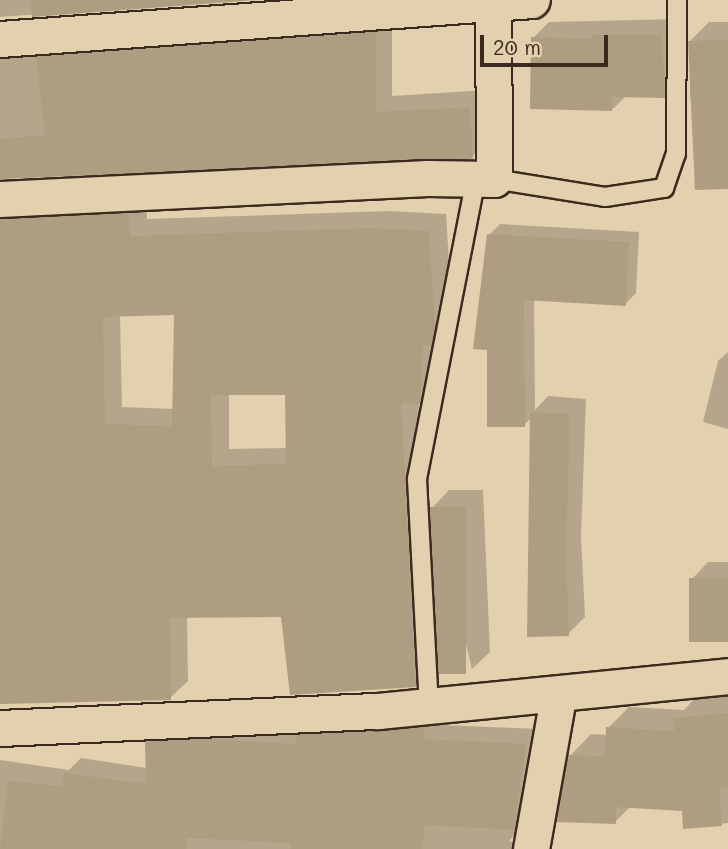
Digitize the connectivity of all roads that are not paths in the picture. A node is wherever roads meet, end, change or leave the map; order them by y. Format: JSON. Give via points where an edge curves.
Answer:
{"nodes":[{"id":1,"x":533,"y":0,"type":"edge"},
{"id":2,"x":677,"y":0,"type":"edge"},
{"id":3,"x":493,"y":1,"type":"edge"},
{"id":4,"x":0,"y":39,"type":"edge"},
{"id":5,"x":485,"y":179,"type":"junction"},
{"id":6,"x":0,"y":199,"type":"edge"},
{"id":7,"x":728,"y":676,"type":"edge"},
{"id":8,"x":558,"y":697,"type":"junction"},
{"id":9,"x":429,"y":708,"type":"junction"},
{"id":10,"x":0,"y":728,"type":"edge"},
{"id":11,"x":531,"y":849,"type":"edge"}],
"edges":[{"from":1,"to":3,"type":"street"},
{"from":2,"to":5,"type":"lane","via":[[677,154],[664,188],[605,197]]},
{"from":3,"to":4,"type":"street"},
{"from":3,"to":5,"type":"street"},
{"from":5,"to":6,"type":"street"},
{"from":5,"to":9,"type":"lane","via":[[417,479]]},
{"from":7,"to":8,"type":"street"},
{"from":8,"to":9,"type":"street"},
{"from":8,"to":11,"type":"street"},
{"from":9,"to":10,"type":"street"}]}
